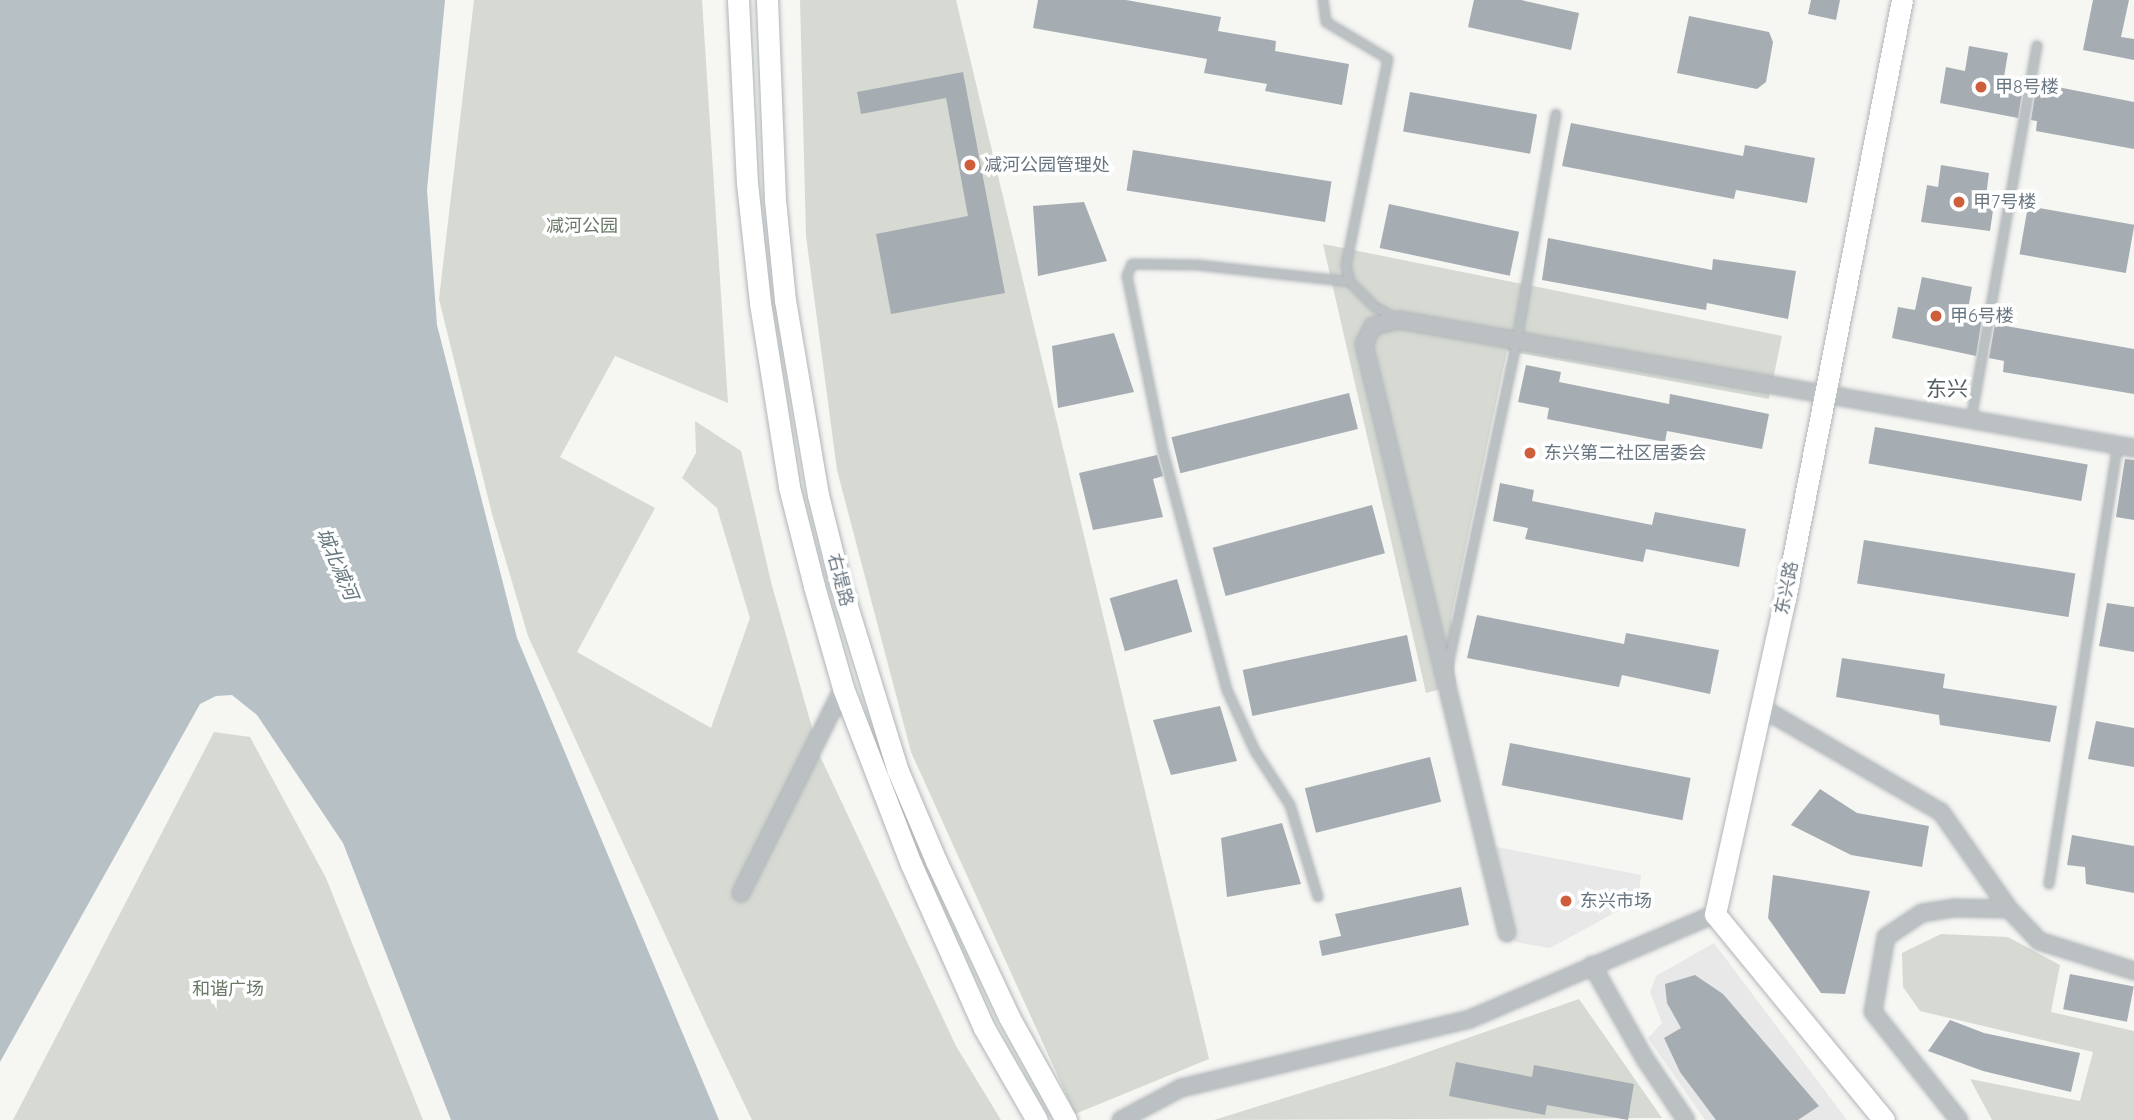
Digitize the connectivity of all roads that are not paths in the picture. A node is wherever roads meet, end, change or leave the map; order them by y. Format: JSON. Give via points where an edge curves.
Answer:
{"nodes":[{"id":1,"x":738,"y":0,"type":"edge"},
{"id":2,"x":767,"y":0,"type":"edge"},
{"id":3,"x":1323,"y":0,"type":"edge"},
{"id":4,"x":1902,"y":0,"type":"edge"},
{"id":5,"x":2037,"y":46,"type":"dead end"},
{"id":6,"x":1556,"y":114,"type":"dead end"},
{"id":7,"x":1350,"y":282,"type":"junction"},
{"id":8,"x":1399,"y":320,"type":"junction"},
{"id":9,"x":1517,"y":340,"type":"junction"},
{"id":10,"x":1826,"y":393,"type":"junction"},
{"id":11,"x":1971,"y":419,"type":"junction"},
{"id":12,"x":2126,"y":447,"type":"edge"},
{"id":13,"x":1445,"y":680,"type":"junction"},
{"id":14,"x":843,"y":688,"type":"junction"},
{"id":15,"x":1762,"y":708,"type":"junction"},
{"id":16,"x":2049,"y":884,"type":"dead end"},
{"id":17,"x":741,"y":893,"type":"dead end"},
{"id":18,"x":1318,"y":897,"type":"dead end"},
{"id":19,"x":2009,"y":909,"type":"junction"},
{"id":20,"x":1716,"y":914,"type":"junction"},
{"id":21,"x":1507,"y":933,"type":"dead end"},
{"id":22,"x":1592,"y":965,"type":"junction"},
{"id":23,"x":2134,"y":971,"type":"edge"},
{"id":24,"x":1037,"y":1120,"type":"edge"},
{"id":25,"x":1066,"y":1120,"type":"edge"},
{"id":26,"x":1121,"y":1120,"type":"edge"},
{"id":27,"x":1686,"y":1120,"type":"edge"},
{"id":28,"x":1884,"y":1120,"type":"edge"},
{"id":29,"x":1959,"y":1120,"type":"edge"}],
"edges":[{"from":1,"to":14,"type":"main road","name":"右堤路","via":[[747,183],[760,303],[789,487]]},
{"from":2,"to":25,"type":"main road","name":"右堤路","via":[[775,200],[785,300],[818,495],[840,583],[898,771],[930,848],[1009,1017]]},
{"from":3,"to":7,"type":"lane","via":[[1326,22],[1388,60],[1348,237]]},
{"from":4,"to":10,"type":"main road","name":"东兴路"},
{"from":5,"to":11,"type":"lane"},
{"from":6,"to":9,"type":"lane"},
{"from":7,"to":8,"type":"lane","via":[[1375,307]]},
{"from":7,"to":18,"type":"lane","via":[[1197,265],[1132,264],[1126,276],[1163,451],[1227,690],[1255,751],[1290,806]]},
{"from":8,"to":9,"type":"street"},
{"from":8,"to":13,"type":"street","via":[[1373,326],[1364,344]]},
{"from":9,"to":10,"type":"street"},
{"from":9,"to":13,"type":"lane"},
{"from":10,"to":11,"type":"street"},
{"from":10,"to":15,"type":"main road","name":"东兴路"},
{"from":11,"to":12,"type":"street"},
{"from":12,"to":16,"type":"lane"},
{"from":13,"to":21,"type":"street"},
{"from":14,"to":17,"type":"street"},
{"from":14,"to":24,"type":"main road","name":"右堤路","via":[[984,1028]]},
{"from":15,"to":19,"type":"street","via":[[1941,812]]},
{"from":15,"to":20,"type":"main road","name":"东兴路"},
{"from":19,"to":23,"type":"street","via":[[2039,941]]},
{"from":19,"to":29,"type":"street","via":[[1955,908],[1922,914],[1886,937],[1873,1012]]},
{"from":20,"to":22,"type":"street"},
{"from":20,"to":28,"type":"main road"},
{"from":22,"to":26,"type":"street","via":[[1470,1018],[1181,1088]]},
{"from":22,"to":27,"type":"street"}]}
